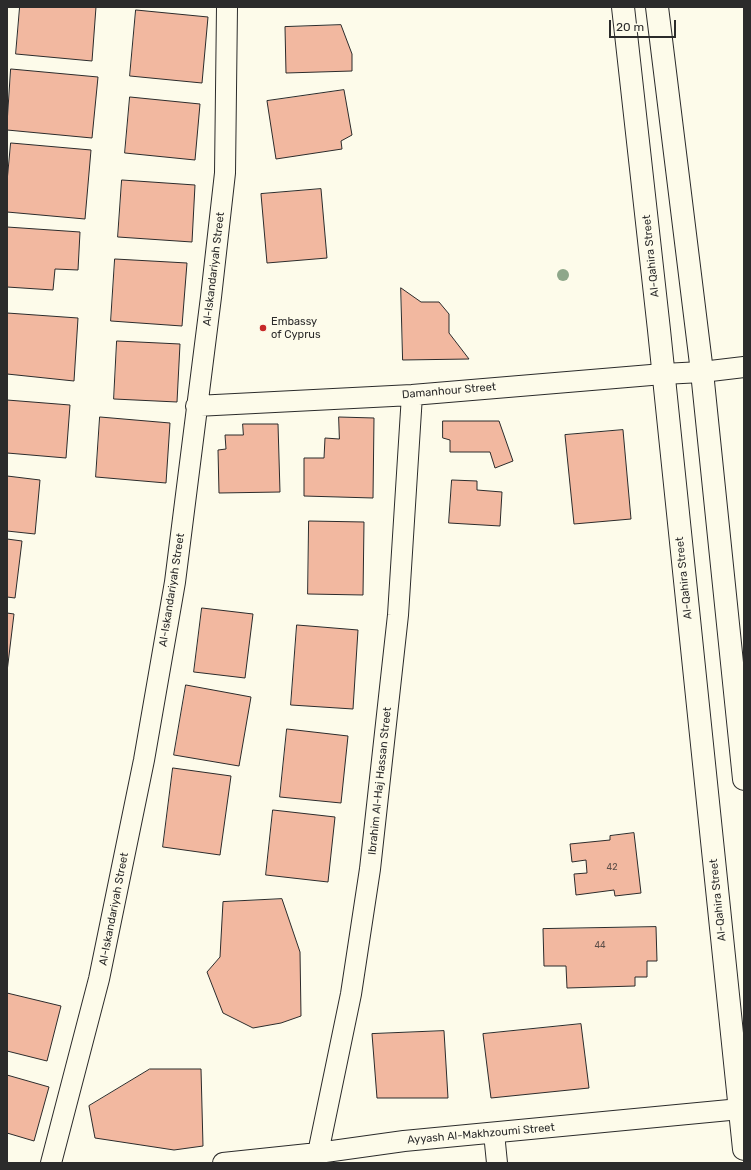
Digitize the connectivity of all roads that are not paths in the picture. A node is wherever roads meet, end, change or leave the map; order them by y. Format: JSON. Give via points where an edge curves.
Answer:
{"nodes":[{"id":1,"x":227,"y":7,"type":"edge"},
{"id":2,"x":623,"y":7,"type":"edge"},
{"id":3,"x":657,"y":7,"type":"edge"},
{"id":4,"x":744,"y":367,"type":"edge"},
{"id":5,"x":702,"y":372,"type":"junction"},
{"id":6,"x":663,"y":374,"type":"junction"},
{"id":7,"x":412,"y":395,"type":"junction"},
{"id":8,"x":196,"y":406,"type":"junction"},
{"id":9,"x":744,"y":779,"type":"edge"},
{"id":10,"x":740,"y":1109,"type":"junction"},
{"id":11,"x":494,"y":1133,"type":"junction"},
{"id":12,"x":744,"y":1149,"type":"edge"},
{"id":13,"x":316,"y":1158,"type":"edge"},
{"id":14,"x":51,"y":1163,"type":"edge"},
{"id":15,"x":223,"y":1163,"type":"edge"},
{"id":16,"x":497,"y":1163,"type":"edge"}],
"edges":[{"from":1,"to":8,"type":"street","name":"Al-Iskandariyah Street","via":[[225,173]]},
{"from":2,"to":6,"type":"main road","name":"Al-Qahira Street"},
{"from":3,"to":5,"type":"main road"},
{"from":4,"to":5,"type":"street","name":"Damanhour Street"},
{"from":5,"to":6,"type":"street","name":"Damanhour Street"},
{"from":5,"to":9,"type":"main road"},
{"from":6,"to":7,"type":"street","name":"Damanhour Street"},
{"from":6,"to":10,"type":"main road","name":"Al-Qahira Street"},
{"from":7,"to":8,"type":"street","name":"Damanhour Street"},
{"from":7,"to":13,"type":"street","name":"Ibrahim Al-Haj Hassan Street","via":[[398,615],[370,870],[350,994]]},
{"from":8,"to":14,"type":"street","name":"Al-Iskandariyah Street","via":[[175,582],[144,760],[99,979]]},
{"from":10,"to":11,"type":"street","name":"Ayyash Al-Makhzoumi Street"},
{"from":10,"to":12,"type":"main road","name":"Al-Qahira Street"},
{"from":11,"to":13,"type":"street","name":"Ayyash Al-Makhzoumi Street","via":[[404,1141]]},
{"from":11,"to":16,"type":"street"},
{"from":13,"to":15,"type":"street","name":"Ayyash Al-Makhzoumi Street"}]}
